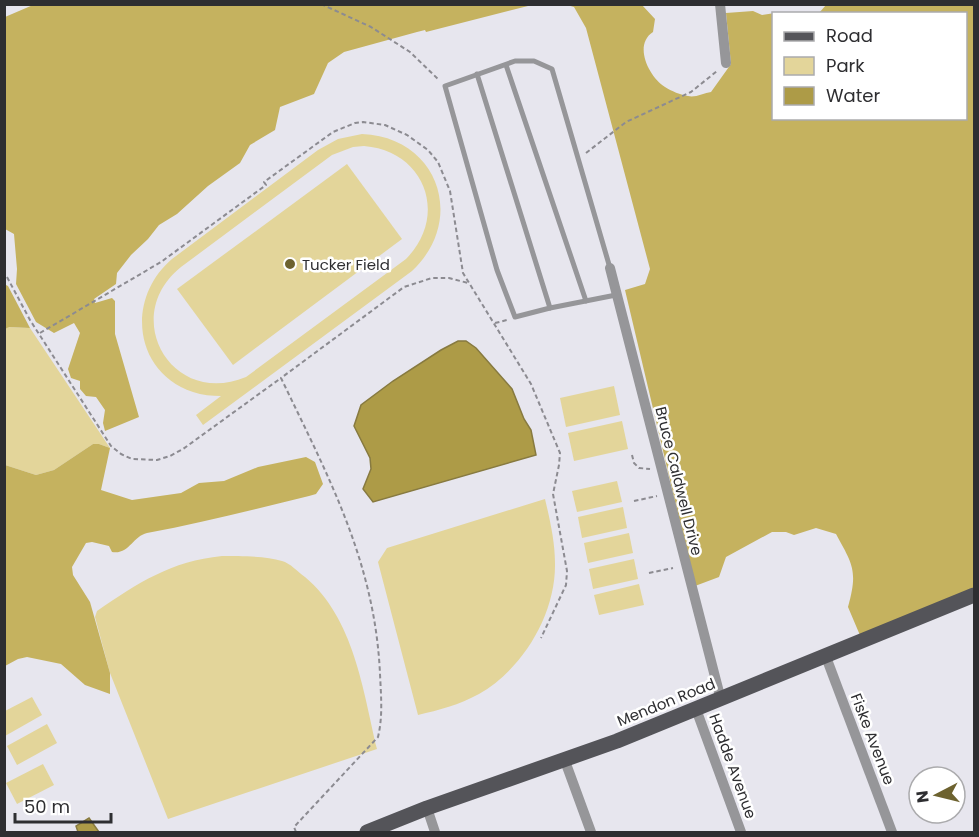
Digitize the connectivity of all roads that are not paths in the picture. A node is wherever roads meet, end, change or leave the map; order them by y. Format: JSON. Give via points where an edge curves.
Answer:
{"nodes":[{"id":1,"x":720,"y":4,"type":"edge"},
{"id":2,"x":726,"y":63,"type":"road end"},
{"id":3,"x":506,"y":65,"type":"junction"},
{"id":4,"x":477,"y":74,"type":"junction"},
{"id":5,"x":610,"y":268,"type":"joint"},
{"id":6,"x":616,"y":295,"type":"junction"},
{"id":7,"x":586,"y":301,"type":"junction"},
{"id":8,"x":550,"y":308,"type":"junction"},
{"id":9,"x":975,"y":595,"type":"edge"},
{"id":10,"x":826,"y":657,"type":"junction"},
{"id":11,"x":721,"y":700,"type":"junction"},
{"id":12,"x":696,"y":709,"type":"junction"},
{"id":13,"x":565,"y":760,"type":"junction"},
{"id":14,"x":427,"y":808,"type":"junction"},
{"id":15,"x":367,"y":832,"type":"edge"},
{"id":16,"x":435,"y":832,"type":"edge"},
{"id":17,"x":591,"y":832,"type":"edge"},
{"id":18,"x":741,"y":832,"type":"edge"},
{"id":19,"x":892,"y":832,"type":"edge"}],
"edges":[{"from":1,"to":2,"type":"street"},
{"from":3,"to":4,"type":"lane"},
{"from":3,"to":5,"type":"lane","via":[[534,61],[552,69]]},
{"from":3,"to":7,"type":"lane"},
{"from":4,"to":8,"type":"lane"},
{"from":4,"to":8,"type":"lane","via":[[445,86],[498,270],[515,317]]},
{"from":5,"to":6,"type":"street","name":"Bruce Caldwell Drive"},
{"from":6,"to":7,"type":"lane"},
{"from":6,"to":11,"type":"street","name":"Bruce Caldwell Drive"},
{"from":7,"to":8,"type":"lane"},
{"from":9,"to":10,"type":"main road","name":"Mendon Road"},
{"from":10,"to":11,"type":"main road","name":"Mendon Road"},
{"from":10,"to":19,"type":"street","name":"Fiske Avenue"},
{"from":11,"to":12,"type":"main road","name":"Mendon Road"},
{"from":12,"to":13,"type":"main road","name":"Mendon Road"},
{"from":12,"to":18,"type":"street","name":"Hadde Avenue"},
{"from":13,"to":14,"type":"main road","name":"Mendon Road"},
{"from":13,"to":17,"type":"street"},
{"from":14,"to":15,"type":"main road","name":"Mendon Road"},
{"from":14,"to":16,"type":"street"}]}
